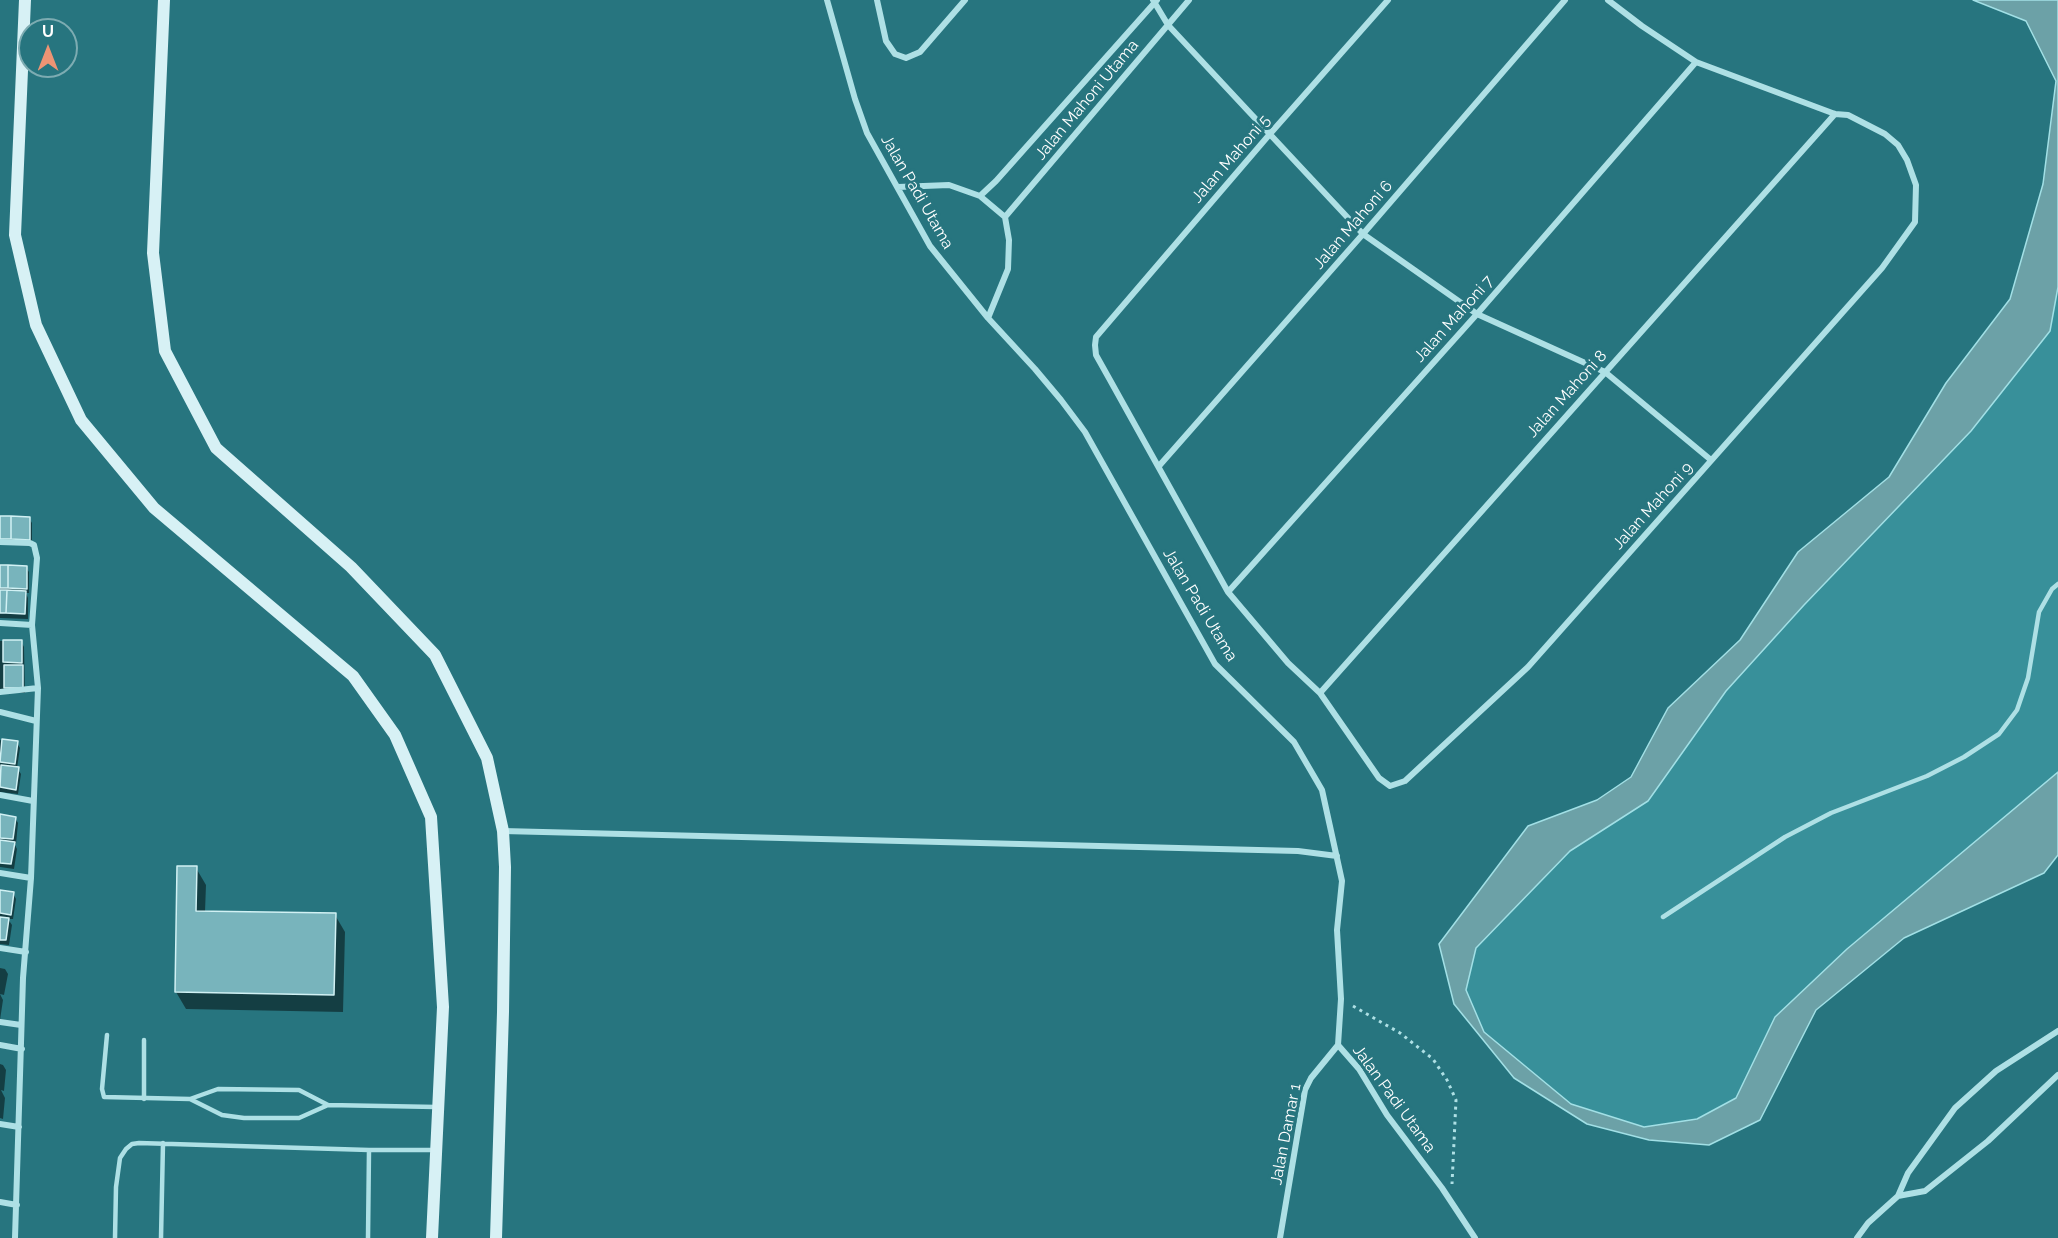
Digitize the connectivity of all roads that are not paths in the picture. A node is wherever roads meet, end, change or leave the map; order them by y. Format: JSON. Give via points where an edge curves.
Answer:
{"nodes":[{"id":1,"x":25,"y":0,"type":"edge"},
{"id":2,"x":164,"y":0,"type":"edge"},
{"id":3,"x":827,"y":0,"type":"edge"},
{"id":4,"x":877,"y":0,"type":"edge"},
{"id":5,"x":965,"y":0,"type":"edge"},
{"id":6,"x":1190,"y":0,"type":"edge"},
{"id":7,"x":1388,"y":0,"type":"edge"},
{"id":8,"x":1565,"y":0,"type":"edge"},
{"id":9,"x":1608,"y":0,"type":"edge"},
{"id":10,"x":1155,"y":1,"type":"edge"},
{"id":11,"x":1168,"y":25,"type":"junction"},
{"id":12,"x":1696,"y":62,"type":"junction"},
{"id":13,"x":1835,"y":114,"type":"junction"},
{"id":14,"x":1269,"y":135,"type":"junction"},
{"id":15,"x":898,"y":188,"type":"junction"},
{"id":16,"x":980,"y":196,"type":"junction"},
{"id":17,"x":1005,"y":217,"type":"junction"},
{"id":18,"x":1363,"y":234,"type":"junction"},
{"id":19,"x":1477,"y":314,"type":"junction"},
{"id":20,"x":988,"y":318,"type":"junction"},
{"id":21,"x":1605,"y":372,"type":"junction"},
{"id":22,"x":1711,"y":460,"type":"junction"},
{"id":23,"x":1159,"y":466,"type":"junction"},
{"id":24,"x":0,"y":542,"type":"edge"},
{"id":25,"x":2058,"y":584,"type":"edge"},
{"id":26,"x":1228,"y":592,"type":"junction"},
{"id":27,"x":0,"y":623,"type":"edge"},
{"id":28,"x":32,"y":625,"type":"junction"},
{"id":29,"x":38,"y":688,"type":"junction"},
{"id":30,"x":0,"y":692,"type":"edge"},
{"id":31,"x":1320,"y":693,"type":"junction"},
{"id":32,"x":0,"y":712,"type":"edge"},
{"id":33,"x":36,"y":721,"type":"junction"},
{"id":34,"x":0,"y":795,"type":"edge"},
{"id":35,"x":33,"y":801,"type":"junction"},
{"id":36,"x":503,"y":831,"type":"junction"},
{"id":37,"x":1337,"y":856,"type":"junction"},
{"id":38,"x":0,"y":873,"type":"edge"},
{"id":39,"x":31,"y":878,"type":"junction"},
{"id":40,"x":1663,"y":916,"type":"dead end"},
{"id":41,"x":0,"y":948,"type":"edge"},
{"id":42,"x":26,"y":952,"type":"junction"},
{"id":43,"x":0,"y":1022,"type":"edge"},
{"id":44,"x":21,"y":1025,"type":"junction"},
{"id":45,"x":2058,"y":1031,"type":"edge"},
{"id":46,"x":107,"y":1035,"type":"dead end"},
{"id":47,"x":144,"y":1040,"type":"dead end"},
{"id":48,"x":0,"y":1045,"type":"edge"},
{"id":49,"x":1338,"y":1045,"type":"junction"},
{"id":50,"x":22,"y":1049,"type":"junction"},
{"id":51,"x":2058,"y":1075,"type":"edge"},
{"id":52,"x":144,"y":1099,"type":"junction"},
{"id":53,"x":190,"y":1099,"type":"junction"},
{"id":54,"x":328,"y":1105,"type":"junction"},
{"id":55,"x":438,"y":1107,"type":"junction"},
{"id":56,"x":0,"y":1124,"type":"edge"},
{"id":57,"x":19,"y":1127,"type":"junction"},
{"id":58,"x":163,"y":1143,"type":"junction"},
{"id":59,"x":436,"y":1149,"type":"junction"},
{"id":60,"x":369,"y":1150,"type":"junction"},
{"id":61,"x":1898,"y":1196,"type":"junction"},
{"id":62,"x":0,"y":1202,"type":"edge"},
{"id":63,"x":17,"y":1204,"type":"junction"},
{"id":64,"x":1476,"y":1237,"type":"edge"},
{"id":65,"x":15,"y":1238,"type":"edge"},
{"id":66,"x":115,"y":1238,"type":"edge"},
{"id":67,"x":161,"y":1238,"type":"edge"},
{"id":68,"x":368,"y":1238,"type":"edge"},
{"id":69,"x":432,"y":1238,"type":"edge"},
{"id":70,"x":496,"y":1238,"type":"edge"},
{"id":71,"x":1280,"y":1238,"type":"edge"},
{"id":72,"x":1857,"y":1238,"type":"edge"}],
"edges":[{"from":1,"to":55,"type":"street","via":[[15,235],[36,325],[81,420],[154,508],[353,676],[395,735],[431,817],[443,1007]]},
{"from":2,"to":36,"type":"street","via":[[153,253],[165,351],[216,448],[351,567],[435,655],[487,759]]},
{"from":3,"to":15,"type":"street","name":"Jalan Padi Utama","via":[[867,133]]},
{"from":4,"to":5,"type":"street","via":[[886,41],[895,54],[906,58],[920,52]]},
{"from":6,"to":11,"type":"street","name":"Jalan Mahoni Utama"},
{"from":7,"to":14,"type":"street","name":"Jalan Mahoni 5"},
{"from":8,"to":18,"type":"street","name":"Jalan Mahoni 6"},
{"from":9,"to":12,"type":"street"},
{"from":10,"to":11,"type":"street"},
{"from":10,"to":16,"type":"street","name":"Jalan Mahoni Utama"},
{"from":11,"to":14,"type":"street"},
{"from":11,"to":17,"type":"street","name":"Jalan Mahoni Utama"},
{"from":12,"to":13,"type":"street"},
{"from":12,"to":19,"type":"street","name":"Jalan Mahoni 7"},
{"from":13,"to":21,"type":"street","name":"Jalan Mahoni 8"},
{"from":13,"to":22,"type":"street","name":"Jalan Mahoni 9","via":[[1864,122],[1898,145],[1916,185],[1915,222],[1882,268]]},
{"from":14,"to":18,"type":"street"},
{"from":14,"to":23,"type":"street","name":"Jalan Mahoni 5","via":[[1096,337],[1096,355]]},
{"from":15,"to":16,"type":"street","via":[[949,185]]},
{"from":15,"to":20,"type":"street","name":"Jalan Padi Utama","via":[[930,246]]},
{"from":16,"to":17,"type":"street"},
{"from":17,"to":20,"type":"street","via":[[1008,269]]},
{"from":18,"to":19,"type":"street"},
{"from":18,"to":23,"type":"street","name":"Jalan Mahoni 6"},
{"from":19,"to":21,"type":"street"},
{"from":19,"to":26,"type":"street","name":"Jalan Mahoni 7"},
{"from":20,"to":37,"type":"street","name":"Jalan Padi Utama","via":[[1085,432],[1215,664],[1294,742],[1322,790]]},
{"from":21,"to":22,"type":"street"},
{"from":21,"to":31,"type":"street","name":"Jalan Mahoni 8"},
{"from":22,"to":31,"type":"street","name":"Jalan Mahoni 9","via":[[1528,667],[1405,781],[1390,786],[1379,778]]},
{"from":23,"to":26,"type":"street"},
{"from":24,"to":28,"type":"street","via":[[34,545],[38,558]]},
{"from":25,"to":40,"type":"lane","via":[[2039,612],[2028,678],[2017,710],[1999,734],[1927,776],[1831,813],[1785,837]]},
{"from":26,"to":31,"type":"street","via":[[1288,663]]},
{"from":27,"to":28,"type":"street"},
{"from":28,"to":29,"type":"street"},
{"from":29,"to":30,"type":"street"},
{"from":29,"to":33,"type":"street"},
{"from":32,"to":33,"type":"street"},
{"from":33,"to":35,"type":"street"},
{"from":34,"to":35,"type":"street"},
{"from":35,"to":39,"type":"street"},
{"from":36,"to":37,"type":"street"},
{"from":36,"to":70,"type":"street","via":[[503,1012]]},
{"from":37,"to":49,"type":"street","name":"Jalan Padi Utama","via":[[1342,880],[1337,930],[1341,999]]},
{"from":38,"to":39,"type":"street"},
{"from":39,"to":42,"type":"street"},
{"from":41,"to":42,"type":"street"},
{"from":42,"to":44,"type":"street"},
{"from":43,"to":44,"type":"street"},
{"from":44,"to":50,"type":"street"},
{"from":45,"to":61,"type":"street","via":[[1996,1071],[1955,1108],[1908,1173]]},
{"from":46,"to":52,"type":"lane","via":[[104,1097]]},
{"from":47,"to":52,"type":"lane"},
{"from":48,"to":50,"type":"street"},
{"from":49,"to":64,"type":"street","name":"Jalan Padi Utama","via":[[1359,1069],[1387,1115]]},
{"from":49,"to":71,"type":"street","name":"Jalan Damar 1","via":[[1305,1090]]},
{"from":50,"to":57,"type":"street"},
{"from":51,"to":61,"type":"street","via":[[1988,1141],[1925,1191]]},
{"from":52,"to":53,"type":"lane"},
{"from":53,"to":54,"type":"lane","via":[[218,1089],[299,1090]]},
{"from":53,"to":54,"type":"lane","via":[[222,1115],[244,1118],[299,1118]]},
{"from":54,"to":55,"type":"lane"},
{"from":55,"to":59,"type":"street"},
{"from":56,"to":57,"type":"street"},
{"from":57,"to":63,"type":"street"},
{"from":58,"to":60,"type":"lane"},
{"from":58,"to":66,"type":"lane","via":[[132,1144],[120,1158]]},
{"from":58,"to":67,"type":"lane"},
{"from":59,"to":60,"type":"lane"},
{"from":59,"to":69,"type":"street"},
{"from":60,"to":68,"type":"lane"},
{"from":61,"to":72,"type":"street"},
{"from":62,"to":63,"type":"street"},
{"from":63,"to":65,"type":"street"}]}
